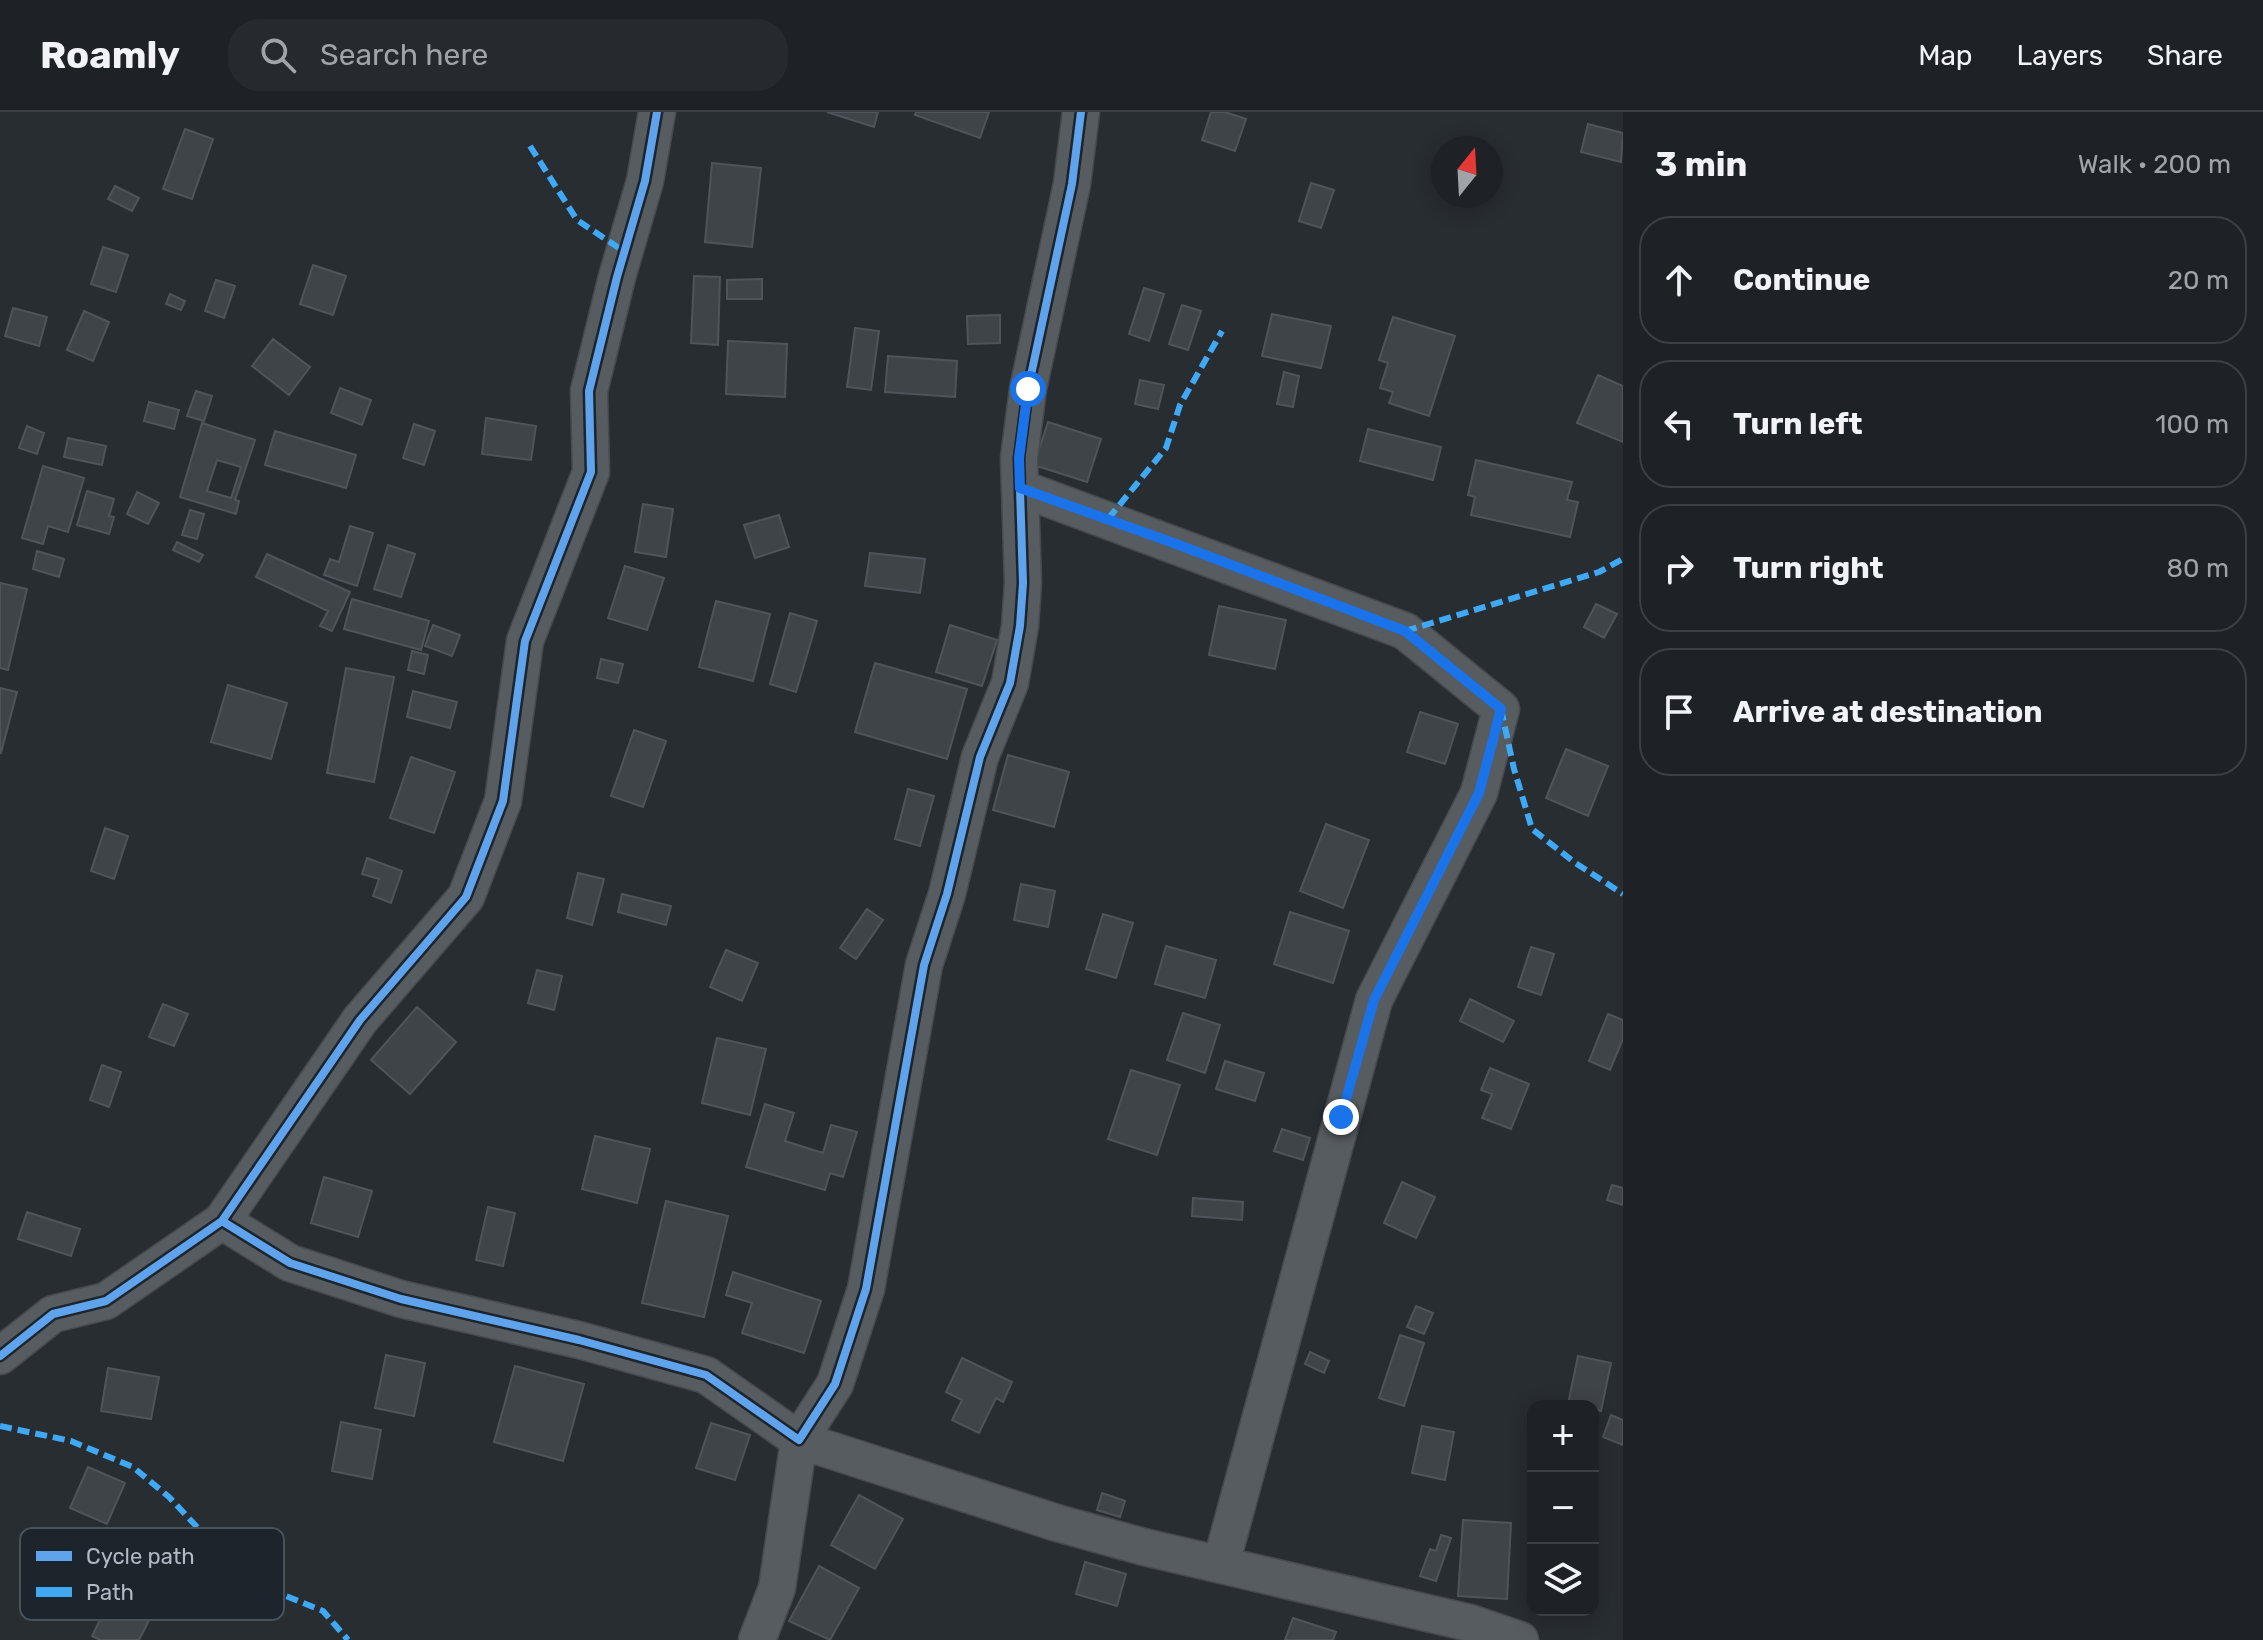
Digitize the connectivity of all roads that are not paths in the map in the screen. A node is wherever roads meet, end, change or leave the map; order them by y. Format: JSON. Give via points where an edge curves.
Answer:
{"nodes":[{"id":1,"x":657,"y":112,"type":"edge"},
{"id":2,"x":1081,"y":112,"type":"edge"},
{"id":3,"x":1020,"y":488,"type":"junction"},
{"id":4,"x":222,"y":1221,"type":"junction"},
{"id":5,"x":0,"y":1356,"type":"edge"},
{"id":6,"x":799,"y":1440,"type":"junction"},
{"id":7,"x":1221,"y":1564,"type":"junction"},
{"id":8,"x":757,"y":1640,"type":"edge"},
{"id":9,"x":1520,"y":1640,"type":"edge"}],
"edges":[{"from":1,"to":4,"type":"street","via":[[645,181],[589,391],[591,472],[525,641],[503,801],[466,897],[360,1020]]},
{"from":2,"to":3,"type":"street","via":[[1072,184],[1028,389]]},
{"from":3,"to":6,"type":"street","via":[[1023,583],[1010,683],[980,757],[924,965],[866,1289],[835,1384]]},
{"from":3,"to":7,"type":"street","via":[[1405,631],[1501,709],[1479,793],[1374,1000]]},
{"from":4,"to":5,"type":"street","via":[[106,1301],[53,1314]]},
{"from":4,"to":6,"type":"street","via":[[290,1263],[401,1299],[706,1375]]},
{"from":6,"to":7,"type":"street","via":[[1057,1523]]},
{"from":6,"to":8,"type":"street","via":[[777,1588]]},
{"from":7,"to":9,"type":"street","via":[[1470,1623]]}]}
